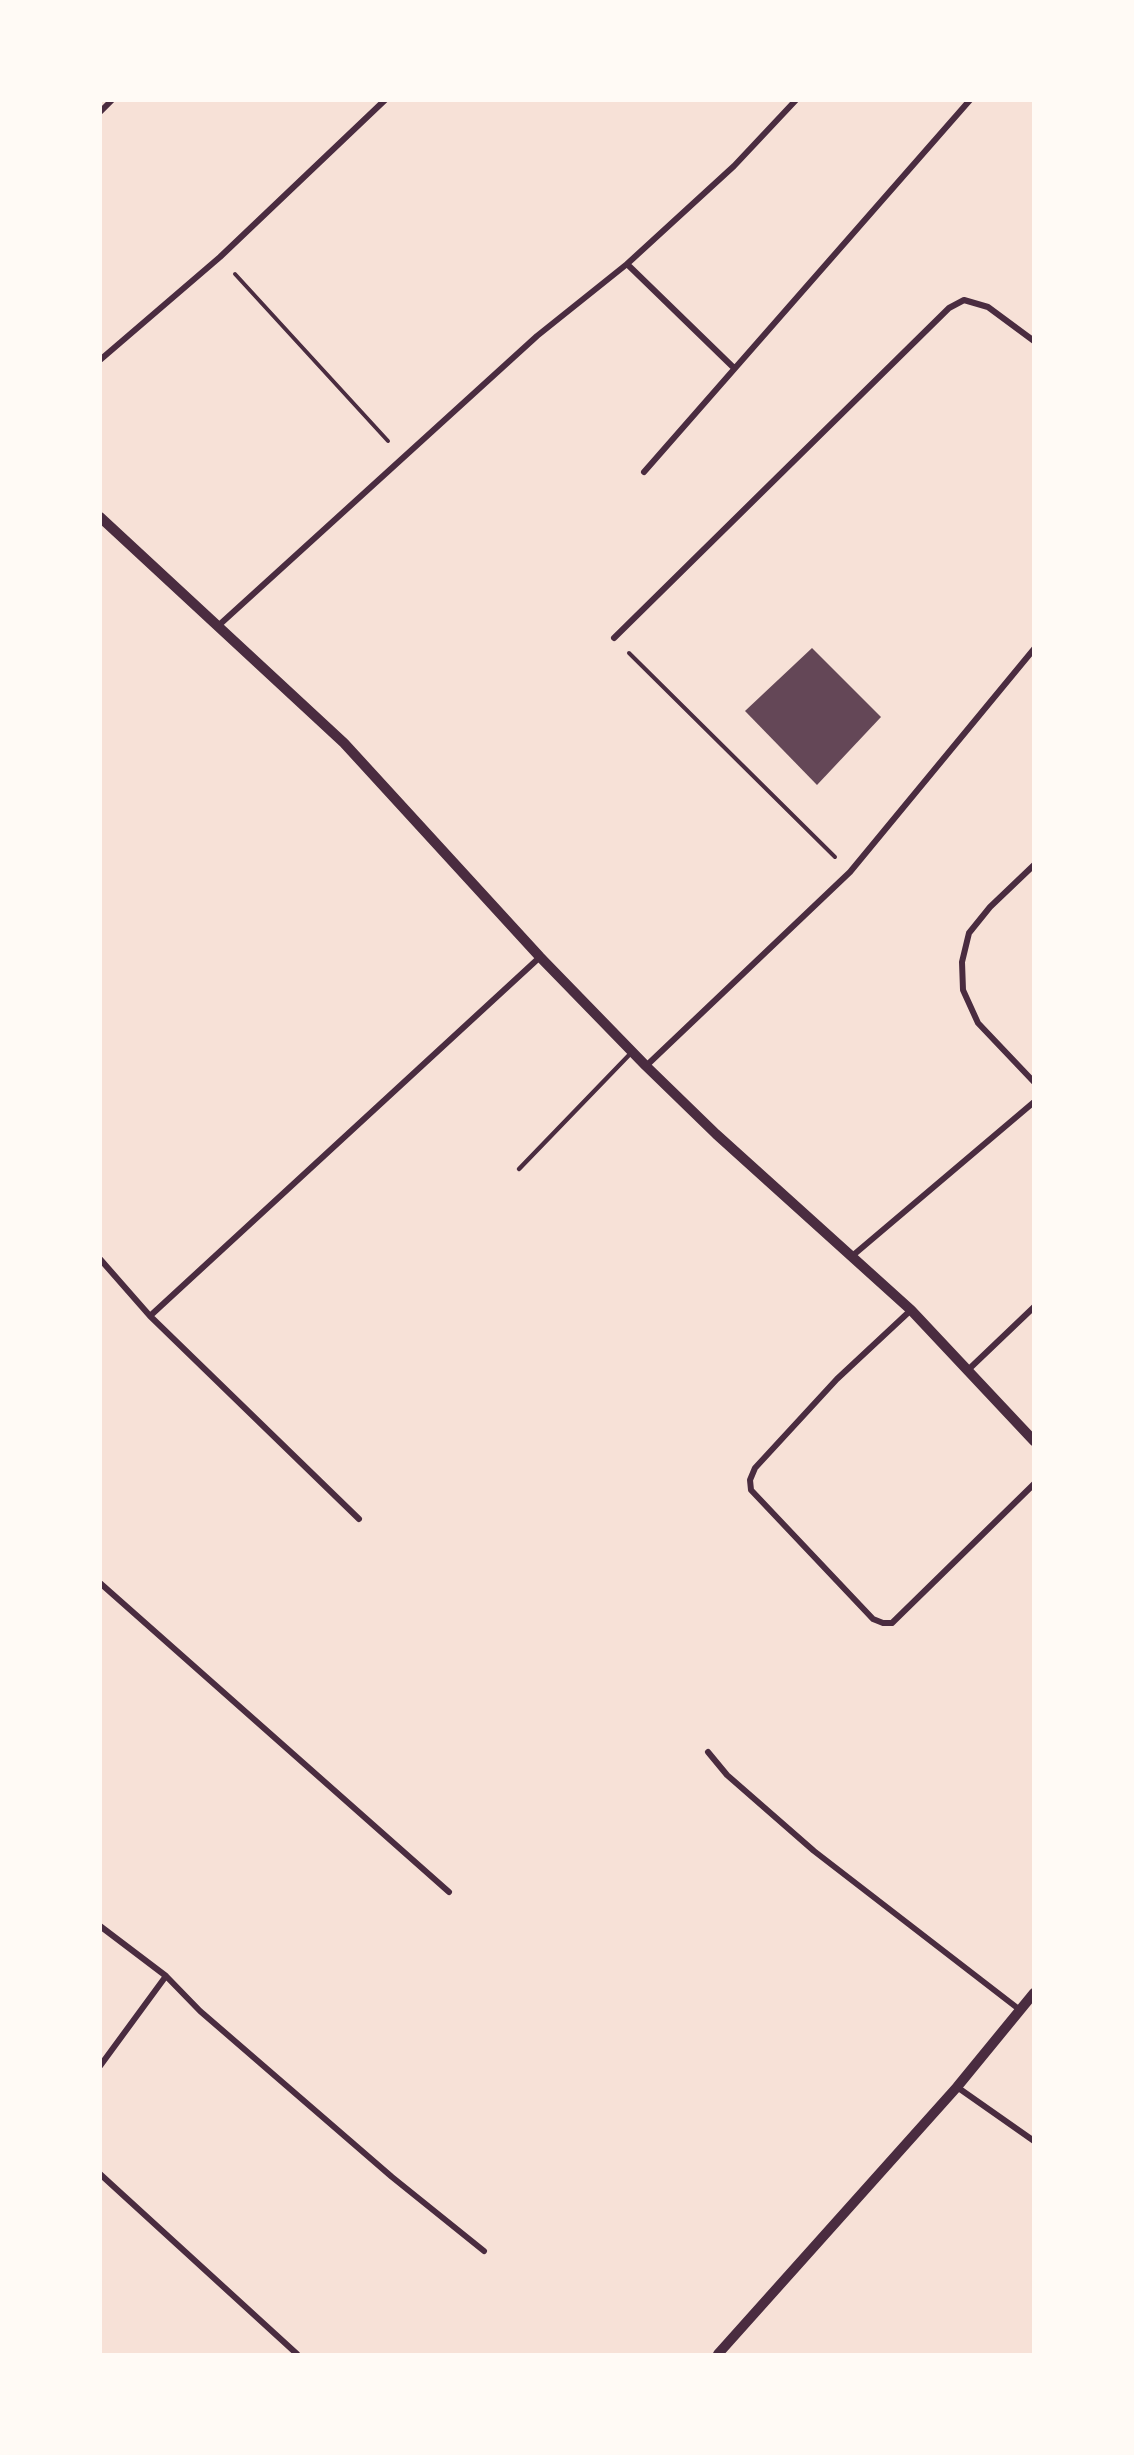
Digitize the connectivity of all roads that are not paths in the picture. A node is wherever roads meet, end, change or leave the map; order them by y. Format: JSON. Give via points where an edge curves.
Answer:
{"nodes":[{"id":1,"x":112,"y":100,"type":"edge"},
{"id":2,"x":385,"y":100,"type":"edge"},
{"id":3,"x":796,"y":100,"type":"edge"},
{"id":4,"x":970,"y":100,"type":"edge"},
{"id":5,"x":100,"y":112,"type":"edge"},
{"id":6,"x":627,"y":264,"type":"junction"},
{"id":7,"x":1034,"y":341,"type":"edge"},
{"id":8,"x":100,"y":360,"type":"edge"},
{"id":9,"x":734,"y":368,"type":"junction"},
{"id":10,"x":644,"y":472,"type":"dead end"},
{"id":11,"x":100,"y":517,"type":"edge"},
{"id":12,"x":218,"y":626,"type":"junction"},
{"id":13,"x":614,"y":638,"type":"road end"},
{"id":14,"x":1034,"y":649,"type":"edge"},
{"id":15,"x":1034,"y":865,"type":"edge"},
{"id":16,"x":540,"y":957,"type":"junction"},
{"id":17,"x":632,"y":1052,"type":"junction"},
{"id":18,"x":646,"y":1066,"type":"junction"},
{"id":19,"x":1034,"y":1082,"type":"edge"},
{"id":20,"x":1034,"y":1102,"type":"edge"},
{"id":21,"x":519,"y":1168,"type":"dead end"},
{"id":22,"x":851,"y":1257,"type":"junction"},
{"id":23,"x":100,"y":1259,"type":"edge"},
{"id":24,"x":1034,"y":1307,"type":"edge"},
{"id":25,"x":911,"y":1310,"type":"junction"},
{"id":26,"x":150,"y":1316,"type":"junction"},
{"id":27,"x":968,"y":1370,"type":"junction"},
{"id":28,"x":1034,"y":1441,"type":"edge"},
{"id":29,"x":1034,"y":1484,"type":"edge"},
{"id":30,"x":359,"y":1519,"type":"dead end"},
{"id":31,"x":100,"y":1583,"type":"edge"},
{"id":32,"x":708,"y":1752,"type":"dead end"},
{"id":33,"x":449,"y":1892,"type":"dead end"},
{"id":34,"x":100,"y":1926,"type":"edge"},
{"id":35,"x":166,"y":1976,"type":"junction"},
{"id":36,"x":1034,"y":1993,"type":"edge"},
{"id":37,"x":1020,"y":2010,"type":"junction"},
{"id":38,"x":100,"y":2066,"type":"edge"},
{"id":39,"x":957,"y":2086,"type":"junction"},
{"id":40,"x":1034,"y":2141,"type":"edge"},
{"id":41,"x":100,"y":2174,"type":"edge"},
{"id":42,"x":484,"y":2252,"type":"dead end"},
{"id":43,"x":297,"y":2355,"type":"edge"},
{"id":44,"x":718,"y":2355,"type":"edge"}],
"edges":[{"from":1,"to":5,"type":"street"},
{"from":2,"to":8,"type":"street","via":[[220,257]]},
{"from":3,"to":6,"type":"street","via":[[734,166]]},
{"from":4,"to":9,"type":"street"},
{"from":6,"to":9,"type":"street"},
{"from":6,"to":12,"type":"street","via":[[537,336]]},
{"from":7,"to":13,"type":"street","via":[[988,307],[964,300],[949,308]]},
{"from":9,"to":10,"type":"street"},
{"from":11,"to":12,"type":"street"},
{"from":12,"to":16,"type":"street","via":[[344,743]]},
{"from":14,"to":18,"type":"street","via":[[850,872]]},
{"from":15,"to":19,"type":"street","via":[[969,933],[962,962],[963,990],[978,1023]]},
{"from":16,"to":17,"type":"street"},
{"from":16,"to":26,"type":"street"},
{"from":17,"to":18,"type":"street"},
{"from":17,"to":21,"type":"lane"},
{"from":18,"to":22,"type":"street"},
{"from":20,"to":22,"type":"street"},
{"from":22,"to":25,"type":"street"},
{"from":23,"to":26,"type":"street"},
{"from":24,"to":27,"type":"street"},
{"from":25,"to":27,"type":"street"},
{"from":25,"to":29,"type":"street","via":[[837,1379],[754,1468],[751,1490],[873,1619],[892,1623]]},
{"from":26,"to":30,"type":"street"},
{"from":27,"to":28,"type":"street"},
{"from":31,"to":33,"type":"street"},
{"from":32,"to":37,"type":"street","via":[[727,1775],[814,1851]]},
{"from":34,"to":35,"type":"street"},
{"from":35,"to":38,"type":"street"},
{"from":35,"to":42,"type":"street","via":[[209,2019]]},
{"from":36,"to":37,"type":"street"},
{"from":37,"to":39,"type":"street"},
{"from":39,"to":40,"type":"street"},
{"from":39,"to":44,"type":"street"},
{"from":41,"to":43,"type":"street"}]}
